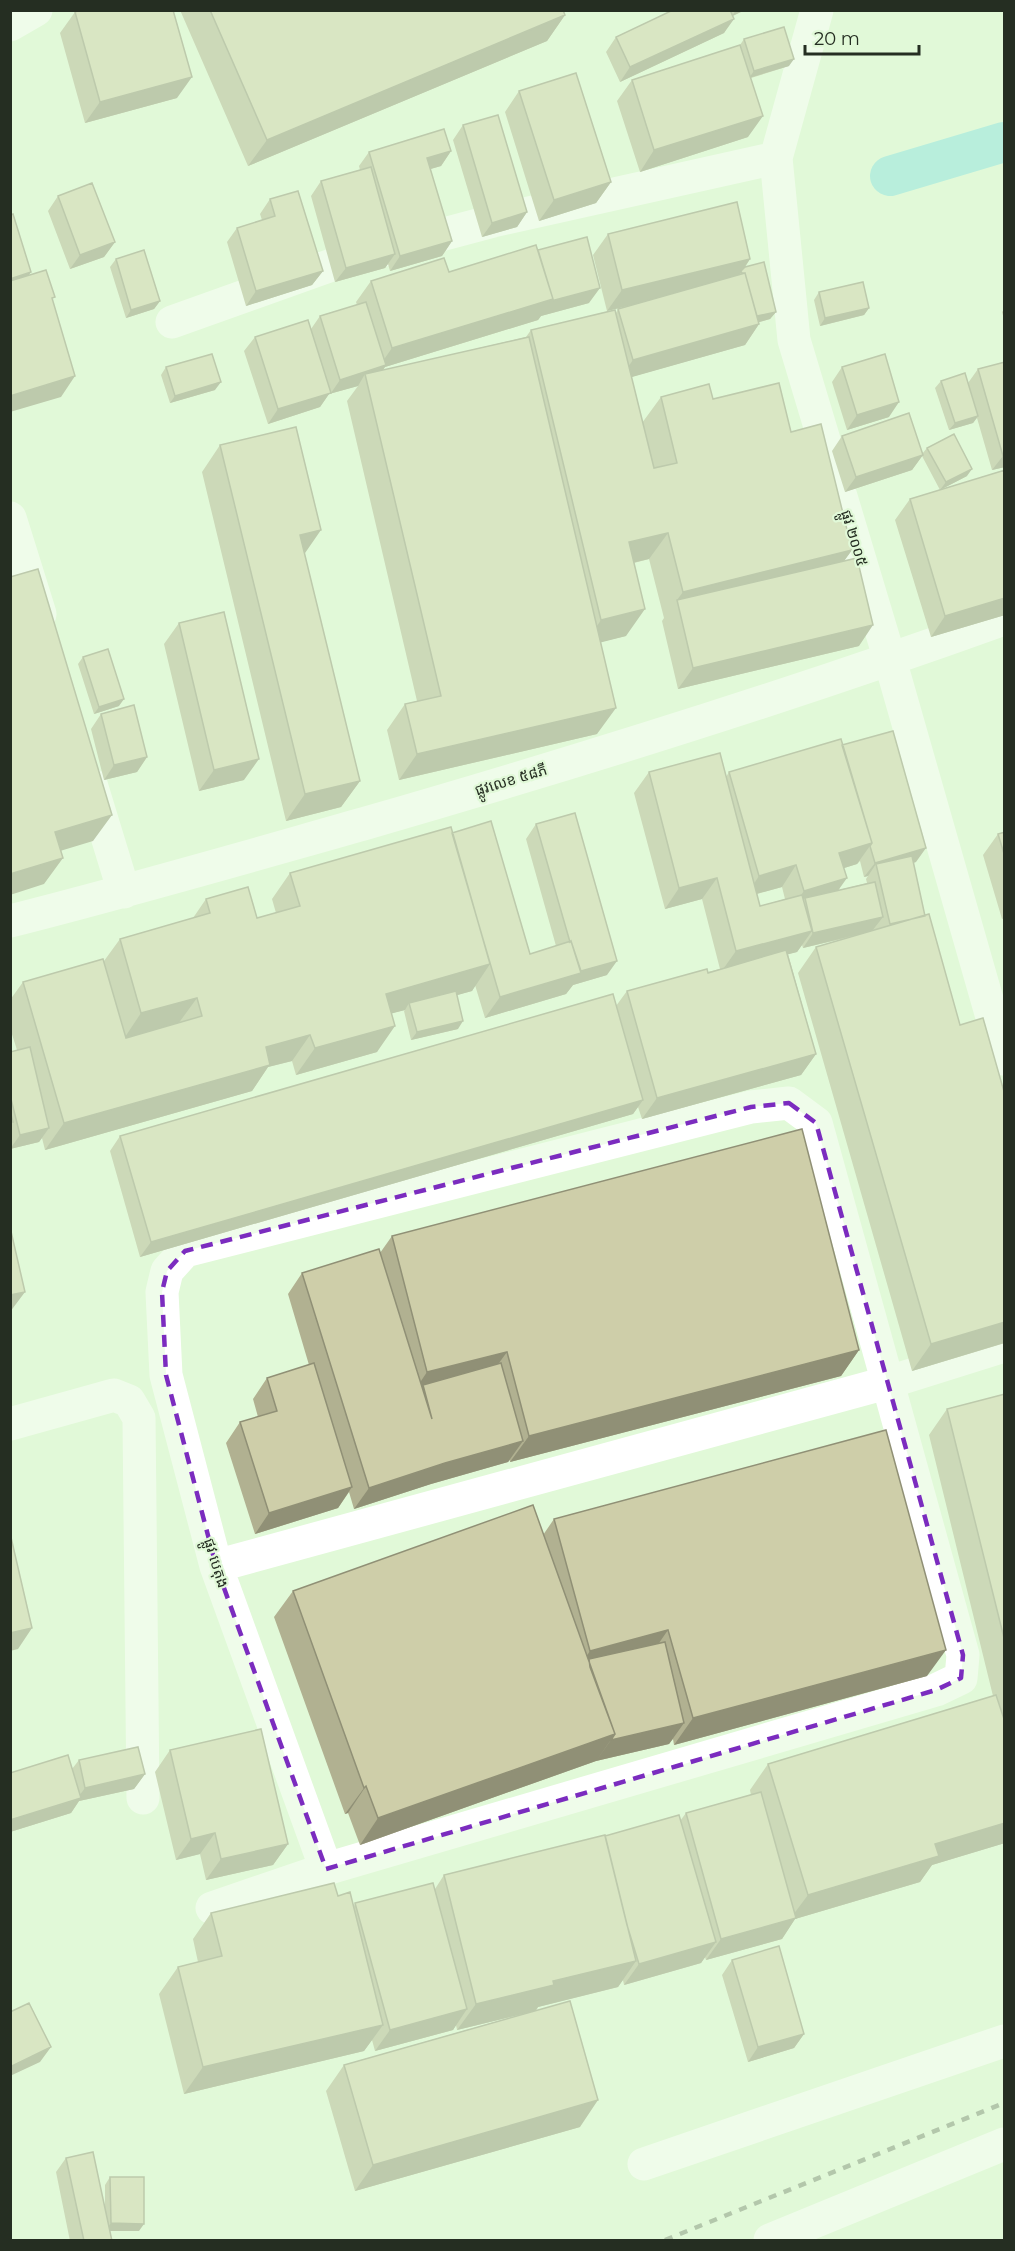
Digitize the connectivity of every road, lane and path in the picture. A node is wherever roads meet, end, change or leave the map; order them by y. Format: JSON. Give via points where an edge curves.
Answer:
{"nodes":[{"id":1,"x":36,"y":10,"type":"edge"},
{"id":2,"x":817,"y":10,"type":"edge"},
{"id":3,"x":10,"y":26,"type":"edge"},
{"id":4,"x":777,"y":158,"type":"junction"},
{"id":5,"x":172,"y":322,"type":"dead end"},
{"id":6,"x":10,"y":518,"type":"edge"},
{"id":7,"x":1005,"y":619,"type":"edge"},
{"id":8,"x":48,"y":643,"type":"edge"},
{"id":9,"x":891,"y":660,"type":"junction"},
{"id":10,"x":83,"y":756,"type":"edge"},
{"id":11,"x":124,"y":892,"type":"junction"},
{"id":12,"x":10,"y":921,"type":"edge"},
{"id":13,"x":1005,"y":1059,"type":"edge"},
{"id":14,"x":1005,"y":1346,"type":"edge"},
{"id":15,"x":886,"y":1383,"type":"junction"},
{"id":16,"x":10,"y":1424,"type":"edge"},
{"id":17,"x":216,"y":1566,"type":"junction"},
{"id":18,"x":143,"y":1798,"type":"dead end"},
{"id":19,"x":326,"y":1869,"type":"junction"},
{"id":20,"x":212,"y":1908,"type":"dead end"},
{"id":21,"x":1005,"y":2041,"type":"edge"},
{"id":22,"x":1005,"y":2144,"type":"edge"},
{"id":23,"x":644,"y":2164,"type":"dead end"},
{"id":24,"x":770,"y":2241,"type":"edge"}],
"edges":[{"from":1,"to":3,"type":"street"},
{"from":2,"to":4,"type":"street","name":"ផ្លូវ ២០០៥"},
{"from":4,"to":5,"type":"street","via":[[481,224],[343,261]]},
{"from":4,"to":9,"type":"street","name":"ផ្លូវ ២០០៥","via":[[794,340]]},
{"from":6,"to":8,"type":"street"},
{"from":7,"to":9,"type":"street","name":"ផ្លូវលេខ ៥៨ភី"},
{"from":9,"to":11,"type":"street","name":"ផ្លូវលេខ ៥៨ភី","via":[[519,779]]},
{"from":9,"to":13,"type":"street","name":"ផ្លូវ ២០០៥"},
{"from":10,"to":11,"type":"street"},
{"from":11,"to":12,"type":"street","name":"ផ្លូវលេខ ៥៨ភី"},
{"from":14,"to":15,"type":"street"},
{"from":15,"to":17,"type":"street"},
{"from":15,"to":17,"type":"street","name":"ផ្លូវ បេតុង","via":[[816,1123],[789,1103],[751,1107],[185,1251],[167,1271],[162,1292],[166,1375]]},
{"from":15,"to":19,"type":"street","via":[[963,1655],[961,1678],[936,1690]]},
{"from":16,"to":18,"type":"street","via":[[114,1395],[129,1401],[139,1418]]},
{"from":17,"to":19,"type":"street","name":"ផ្លូវ បេតុង"},
{"from":19,"to":20,"type":"street"},
{"from":21,"to":23,"type":"street"},
{"from":22,"to":24,"type":"street"}]}
